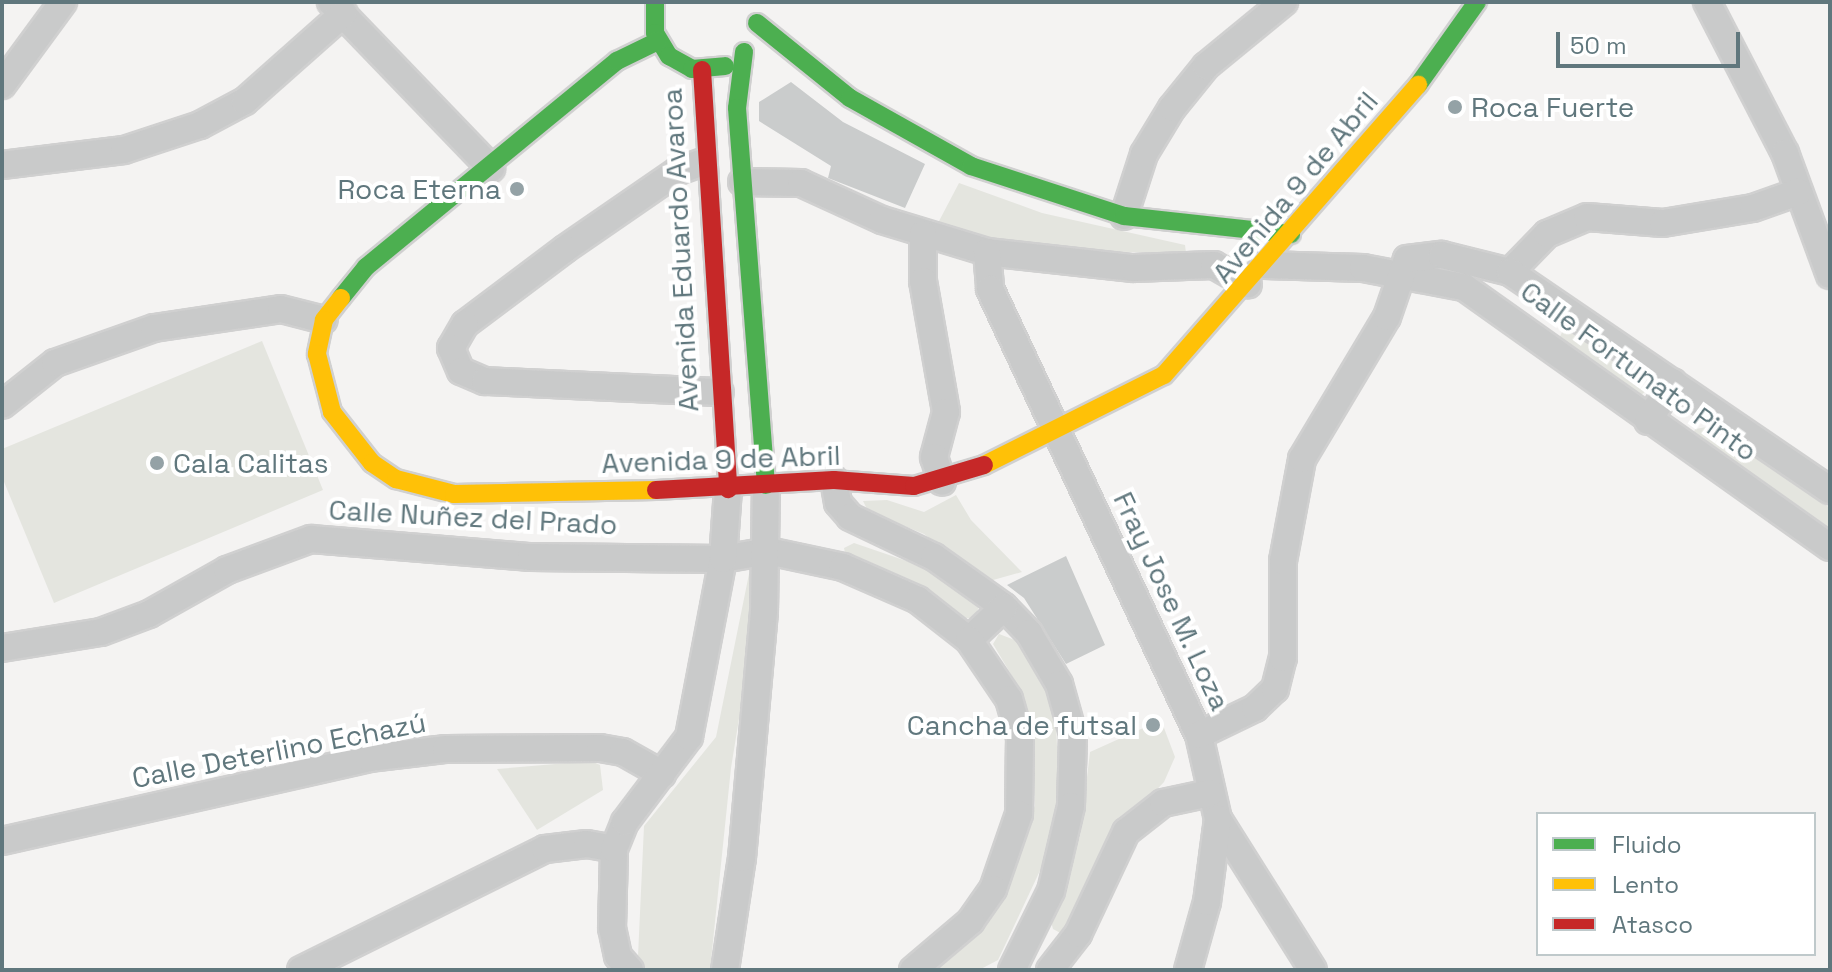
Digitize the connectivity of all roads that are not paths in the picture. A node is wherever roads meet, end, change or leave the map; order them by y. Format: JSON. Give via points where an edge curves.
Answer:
{"nodes":[{"id":1,"x":63,"y":2,"type":"edge"},
{"id":2,"x":754,"y":2,"type":"edge"},
{"id":3,"x":1284,"y":2,"type":"edge"},
{"id":4,"x":1477,"y":2,"type":"edge"},
{"id":5,"x":1707,"y":2,"type":"edge"},
{"id":6,"x":652,"y":4,"type":"edge"},
{"id":7,"x":338,"y":8,"type":"edge"},
{"id":8,"x":757,"y":23,"type":"junction"},
{"id":9,"x":658,"y":41,"type":"junction"},
{"id":10,"x":744,"y":52,"type":"junction"},
{"id":11,"x":702,"y":70,"type":"junction"},
{"id":12,"x":2,"y":85,"type":"edge"},
{"id":13,"x":703,"y":162,"type":"junction"},
{"id":14,"x":2,"y":165,"type":"edge"},
{"id":15,"x":491,"y":168,"type":"junction"},
{"id":16,"x":742,"y":182,"type":"junction"},
{"id":17,"x":1798,"y":192,"type":"junction"},
{"id":18,"x":1124,"y":216,"type":"junction"},
{"id":19,"x":923,"y":234,"type":"junction"},
{"id":20,"x":1291,"y":234,"type":"junction"},
{"id":21,"x":987,"y":252,"type":"junction"},
{"id":22,"x":1510,"y":272,"type":"junction"},
{"id":23,"x":1399,"y":273,"type":"junction"},
{"id":24,"x":1256,"y":275,"type":"junction"},
{"id":25,"x":1830,"y":275,"type":"edge"},
{"id":26,"x":1556,"y":300,"type":"junction"},
{"id":27,"x":324,"y":320,"type":"junction"},
{"id":28,"x":1532,"y":331,"type":"junction"},
{"id":29,"x":1673,"y":382,"type":"junction"},
{"id":30,"x":720,"y":392,"type":"junction"},
{"id":31,"x":2,"y":405,"type":"edge"},
{"id":32,"x":1648,"y":421,"type":"junction"},
{"id":33,"x":1057,"y":432,"type":"junction"},
{"id":34,"x":834,"y":480,"type":"junction"},
{"id":35,"x":942,"y":482,"type":"junction"},
{"id":36,"x":766,"y":485,"type":"junction"},
{"id":37,"x":728,"y":489,"type":"junction"},
{"id":38,"x":1830,"y":490,"type":"edge"},
{"id":39,"x":1830,"y":547,"type":"edge"},
{"id":40,"x":768,"y":551,"type":"junction"},
{"id":41,"x":723,"y":559,"type":"junction"},
{"id":42,"x":1004,"y":607,"type":"junction"},
{"id":43,"x":969,"y":640,"type":"junction"},
{"id":44,"x":2,"y":648,"type":"edge"},
{"id":45,"x":1199,"y":735,"type":"junction"},
{"id":46,"x":662,"y":774,"type":"junction"},
{"id":47,"x":1210,"y":793,"type":"junction"},
{"id":48,"x":1218,"y":819,"type":"junction"},
{"id":49,"x":2,"y":841,"type":"edge"},
{"id":50,"x":614,"y":849,"type":"junction"},
{"id":51,"x":616,"y":965,"type":"edge"},
{"id":52,"x":1021,"y":967,"type":"edge"},
{"id":53,"x":301,"y":970,"type":"edge"},
{"id":54,"x":725,"y":970,"type":"edge"},
{"id":55,"x":913,"y":970,"type":"edge"},
{"id":56,"x":1050,"y":970,"type":"edge"},
{"id":57,"x":1188,"y":970,"type":"edge"},
{"id":58,"x":1313,"y":970,"type":"edge"}],
"edges":[{"from":1,"to":12,"type":"street"},
{"from":2,"to":8,"type":"main road"},
{"from":3,"to":18,"type":"street","via":[[1206,66],[1172,108],[1144,154]]},
{"from":4,"to":20,"type":"main road","name":"Avenida 9 de Abril","via":[[1436,63]]},
{"from":5,"to":17,"type":"street"},
{"from":6,"to":9,"type":"main road"},
{"from":7,"to":14,"type":"street","via":[[245,101],[200,125],[124,150]]},
{"from":7,"to":15,"type":"street"},
{"from":8,"to":10,"type":"main road"},
{"from":8,"to":18,"type":"main road","via":[[900,130],[1034,190]]},
{"from":9,"to":11,"type":"main road","via":[[676,62]]},
{"from":9,"to":15,"type":"main road","via":[[617,61]]},
{"from":10,"to":11,"type":"main road","via":[[725,66]]},
{"from":10,"to":16,"type":"main road","via":[[736,85]]},
{"from":11,"to":13,"type":"main road","name":"Avenida Eduardo Avaroa"},
{"from":13,"to":30,"type":"main road","name":"Avenida Eduardo Avaroa"},
{"from":13,"to":30,"type":"street","via":[[678,171],[553,258],[465,324],[451,348],[461,371],[485,381]]},
{"from":15,"to":27,"type":"main road","via":[[366,267]]},
{"from":16,"to":19,"type":"street","via":[[801,183]]},
{"from":16,"to":36,"type":"main road"},
{"from":17,"to":22,"type":"street","via":[[1753,208],[1663,223],[1587,217],[1547,234]]},
{"from":17,"to":25,"type":"street"},
{"from":18,"to":20,"type":"main road"},
{"from":19,"to":21,"type":"street"},
{"from":19,"to":35,"type":"street","via":[[923,281],[946,412],[934,457]]},
{"from":20,"to":24,"type":"main road","name":"Avenida 9 de Abril"},
{"from":21,"to":24,"type":"street","via":[[1133,268],[1214,265]]},
{"from":21,"to":33,"type":"street","name":"Fray Jose M. Loza","via":[[990,289]]},
{"from":22,"to":23,"type":"street","name":"Calle Fortunato Pinto","via":[[1442,255],[1407,259]]},
{"from":22,"to":26,"type":"street","name":"Calle Fortunato Pinto"},
{"from":23,"to":24,"type":"street","name":"Calle Fortunato Pinto"},
{"from":23,"to":28,"type":"street","name":"Calle Fortunato Pinto","via":[[1464,287]]},
{"from":23,"to":45,"type":"street","via":[[1387,317],[1302,459],[1283,561],[1283,658],[1275,689],[1255,708]]},
{"from":24,"to":33,"type":"main road","name":"Avenida 9 de Abril","via":[[1164,375]]},
{"from":26,"to":28,"type":"street"},
{"from":26,"to":29,"type":"street","name":"Calle Fortunato Pinto"},
{"from":27,"to":31,"type":"street","via":[[281,309],[139,332],[55,363]]},
{"from":27,"to":37,"type":"main road","name":"Avenida 9 de Abril","via":[[317,354],[332,412],[372,463],[396,479],[454,494]]},
{"from":28,"to":32,"type":"street","name":"Calle Fortunato Pinto"},
{"from":29,"to":32,"type":"street"},
{"from":29,"to":38,"type":"street","name":"Calle Fortunato Pinto"},
{"from":30,"to":37,"type":"main road","name":"Avenida Eduardo Avaroa"},
{"from":32,"to":39,"type":"street","name":"Calle Fortunato Pinto"},
{"from":33,"to":35,"type":"main road","name":"Avenida 9 de Abril"},
{"from":33,"to":45,"type":"street","name":"Fray Jose M. Loza"},
{"from":34,"to":35,"type":"main road","name":"Avenida 9 de Abril"},
{"from":34,"to":36,"type":"main road","name":"Avenida 9 de Abril"},
{"from":34,"to":42,"type":"street","via":[[838,503],[850,517],[934,557]]},
{"from":36,"to":37,"type":"main road","name":"Avenida 9 de Abril"},
{"from":36,"to":40,"type":"street"},
{"from":37,"to":41,"type":"street","name":"Avenida Eduardo Avaroa"},
{"from":40,"to":41,"type":"street","name":"Calle Nuñez del Prado"},
{"from":40,"to":43,"type":"street","via":[[843,567],[886,585]]},
{"from":40,"to":54,"type":"street","via":[[742,858]]},
{"from":41,"to":44,"type":"street","name":"Calle Nuñez del Prado","via":[[531,557],[311,539],[227,570],[149,614],[101,632]]},
{"from":41,"to":46,"type":"street","name":"Avenida Eduardo Avaroa","via":[[689,737]]},
{"from":42,"to":43,"type":"street"},
{"from":42,"to":52,"type":"street","via":[[1029,633],[1059,684],[1074,769],[1062,854]]},
{"from":43,"to":55,"type":"street","via":[[1009,699],[1020,737],[1019,814],[993,889],[971,921]]},
{"from":45,"to":47,"type":"street","name":"Fray Jose M. Loza"},
{"from":46,"to":49,"type":"street","name":"Calle Deterlino Echazú","via":[[642,760],[600,748],[446,749],[369,758]]},
{"from":46,"to":50,"type":"street","name":"Avenida Eduardo Avaroa","via":[[625,822]]},
{"from":47,"to":48,"type":"street","name":"Fray Jose M. Loza"},
{"from":47,"to":56,"type":"street","via":[[1163,803],[1126,832],[1078,934]]},
{"from":48,"to":57,"type":"street","via":[[1207,902]]},
{"from":48,"to":58,"type":"street","name":"Fray Jose M. Loza"},
{"from":50,"to":51,"type":"street","name":"Avenida Eduardo Avaroa","via":[[609,889]]},
{"from":50,"to":53,"type":"street","via":[[587,844],[545,849]]}]}
